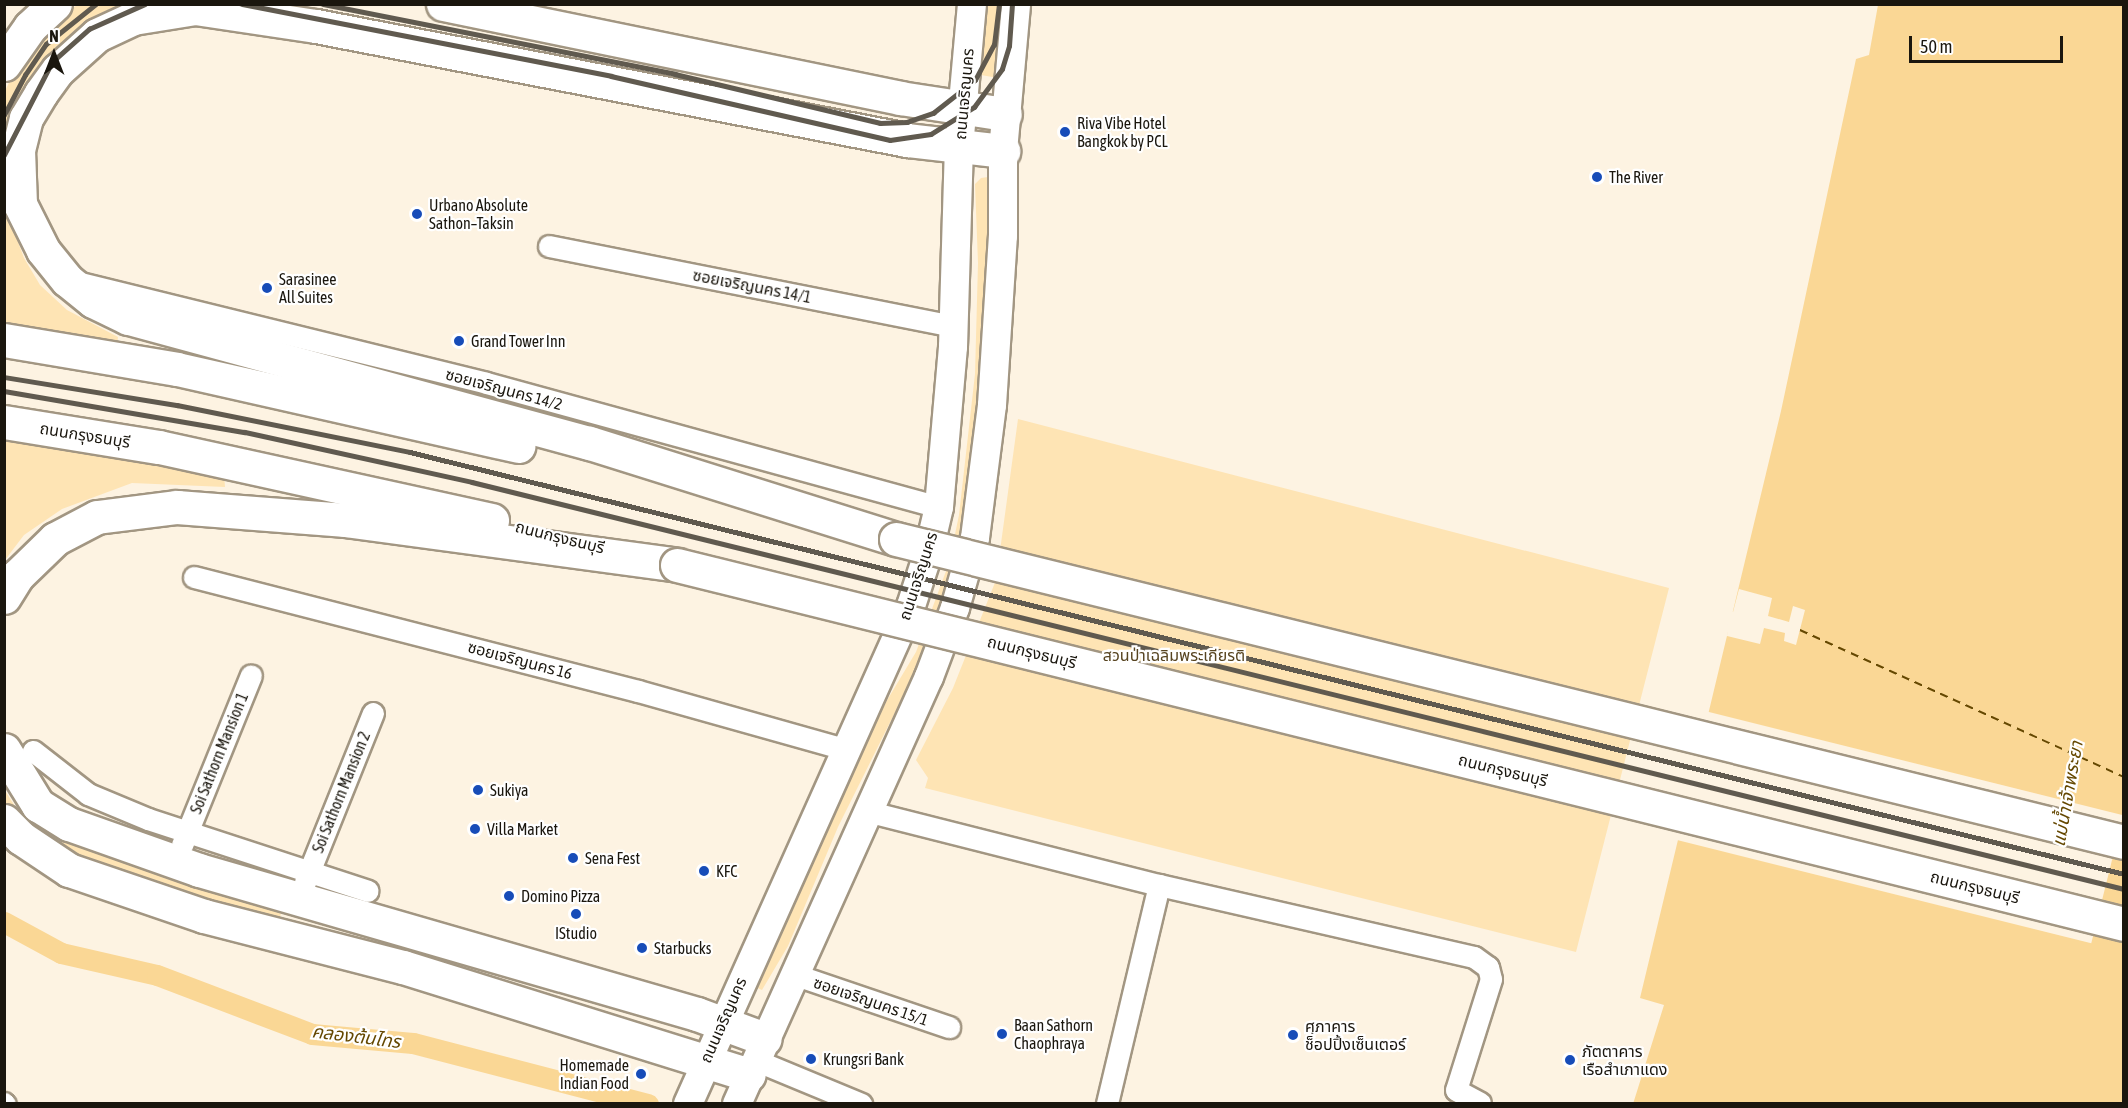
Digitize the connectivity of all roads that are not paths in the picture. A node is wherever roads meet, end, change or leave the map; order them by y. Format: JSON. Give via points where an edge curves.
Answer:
{"nodes":[{"id":1,"x":55,"y":4,"type":"edge"},
{"id":2,"x":443,"y":4,"type":"edge"},
{"id":3,"x":972,"y":4,"type":"edge"},
{"id":4,"x":1016,"y":4,"type":"edge"},
{"id":5,"x":318,"y":15,"type":"edge"},
{"id":6,"x":4,"y":64,"type":"edge"},
{"id":7,"x":962,"y":109,"type":"junction"},
{"id":8,"x":1005,"y":114,"type":"junction"},
{"id":9,"x":959,"y":147,"type":"junction"},
{"id":10,"x":1003,"y":151,"type":"junction"},
{"id":11,"x":549,"y":246,"type":"dead end"},
{"id":12,"x":67,"y":280,"type":"junction"},
{"id":13,"x":954,"y":326,"type":"junction"},
{"id":14,"x":4,"y":340,"type":"edge"},
{"id":15,"x":4,"y":422,"type":"edge"},
{"id":16,"x":939,"y":507,"type":"junction"},
{"id":17,"x":896,"y":538,"type":"junction"},
{"id":18,"x":677,"y":565,"type":"junction"},
{"id":19,"x":194,"y":577,"type":"dead end"},
{"id":20,"x":4,"y":597,"type":"edge"},
{"id":21,"x":251,"y":675,"type":"dead end"},
{"id":22,"x":373,"y":713,"type":"dead end"},
{"id":23,"x":844,"y":749,"type":"junction"},
{"id":24,"x":19,"y":751,"type":"edge"},
{"id":25,"x":866,"y":812,"type":"junction"},
{"id":26,"x":4,"y":821,"type":"edge"},
{"id":27,"x":187,"y":832,"type":"junction"},
{"id":28,"x":2124,"y":842,"type":"edge"},
{"id":29,"x":175,"y":862,"type":"junction"},
{"id":30,"x":1159,"y":885,"type":"junction"},
{"id":31,"x":305,"y":890,"type":"junction"},
{"id":32,"x":368,"y":891,"type":"dead end"},
{"id":33,"x":2124,"y":924,"type":"edge"},
{"id":34,"x":296,"y":939,"type":"junction"},
{"id":35,"x":793,"y":974,"type":"junction"},
{"id":36,"x":722,"y":1022,"type":"junction"},
{"id":37,"x":949,"y":1028,"type":"dead end"},
{"id":38,"x":703,"y":1062,"type":"junction"},
{"id":39,"x":751,"y":1070,"type":"edge"},
{"id":40,"x":1454,"y":1097,"type":"edge"},
{"id":41,"x":688,"y":1103,"type":"edge"},
{"id":42,"x":1480,"y":1103,"type":"edge"},
{"id":43,"x":861,"y":1104,"type":"edge"},
{"id":44,"x":1107,"y":1104,"type":"edge"}],
"edges":[{"from":1,"to":6,"type":"main road","via":[[30,27]]},
{"from":2,"to":7,"type":"main road"},
{"from":3,"to":7,"type":"main road","name":"ถนนเจริญนคร"},
{"from":4,"to":8,"type":"main road"},
{"from":5,"to":9,"type":"main road","via":[[810,122]]},
{"from":5,"to":12,"type":"main road","via":[[164,10],[97,35],[58,70],[26,118],[18,150],[18,176],[20,204],[29,227]]},
{"from":7,"to":8,"type":"main road"},
{"from":7,"to":9,"type":"main road","name":"ถนนเจริญนคร"},
{"from":8,"to":10,"type":"main road"},
{"from":9,"to":10,"type":"main road"},
{"from":9,"to":13,"type":"main road","name":"ถนนเจริญนคร"},
{"from":10,"to":25,"type":"main road","via":[[996,351],[975,538],[955,609],[929,677]]},
{"from":11,"to":13,"type":"street","name":"ซอยเจริญนคร 14/1"},
{"from":12,"to":16,"type":"street","name":"ซอยเจริญนคร 14/2","via":[[456,376]]},
{"from":12,"to":17,"type":"main road","via":[[93,301],[128,318],[589,442]]},
{"from":13,"to":16,"type":"main road","name":"ถนนเจริญนคร"},
{"from":14,"to":17,"type":"main road","via":[[177,369],[505,442]]},
{"from":15,"to":18,"type":"main road","name":"ถนนกรุงธนบุรี","via":[[159,447],[437,507]]},
{"from":16,"to":23,"type":"main road","name":"ถนนเจริญนคร","via":[[911,606]]},
{"from":17,"to":28,"type":"main road","bridge":true},
{"from":18,"to":20,"type":"main road","via":[[346,520],[177,507],[97,517],[55,539],[17,576]]},
{"from":18,"to":33,"type":"main road","name":"ถนนกรุงธนบุรี","bridge":true},
{"from":19,"to":23,"type":"street","name":"ซอยเจริญนคร 16","via":[[592,679]]},
{"from":21,"to":27,"type":"street","name":"Soi Sathorn Mansion 1"},
{"from":22,"to":31,"type":"street","name":"Soi Sathorn Mansion 2"},
{"from":23,"to":36,"type":"main road","name":"ถนนเจริญนคร"},
{"from":24,"to":27,"type":"street","via":[[88,794]]},
{"from":24,"to":29,"type":"main road","via":[[38,805],[69,825]]},
{"from":25,"to":30,"type":"street"},
{"from":25,"to":35,"type":"main road"},
{"from":26,"to":34,"type":"main road","via":[[21,838],[69,870],[204,916]]},
{"from":27,"to":29,"type":"street","name":"Soi Sathorn Mansion 1"},
{"from":27,"to":31,"type":"street"},
{"from":29,"to":31,"type":"main road"},
{"from":30,"to":40,"type":"street","via":[[1474,957],[1488,967],[1491,979]]},
{"from":30,"to":44,"type":"street"},
{"from":31,"to":32,"type":"street"},
{"from":31,"to":34,"type":"main road"},
{"from":31,"to":36,"type":"main road"},
{"from":34,"to":38,"type":"main road","via":[[414,971]]},
{"from":35,"to":37,"type":"street","name":"ซอยเจริญนคร 15/1"},
{"from":35,"to":39,"type":"main road"},
{"from":36,"to":38,"type":"main road","name":"ถนนเจริญนคร"},
{"from":36,"to":39,"type":"main road"},
{"from":38,"to":39,"type":"main road"},
{"from":38,"to":41,"type":"main road","name":"ถนนเจริญนคร"},
{"from":39,"to":43,"type":"street"},
{"from":40,"to":42,"type":"street"}]}
